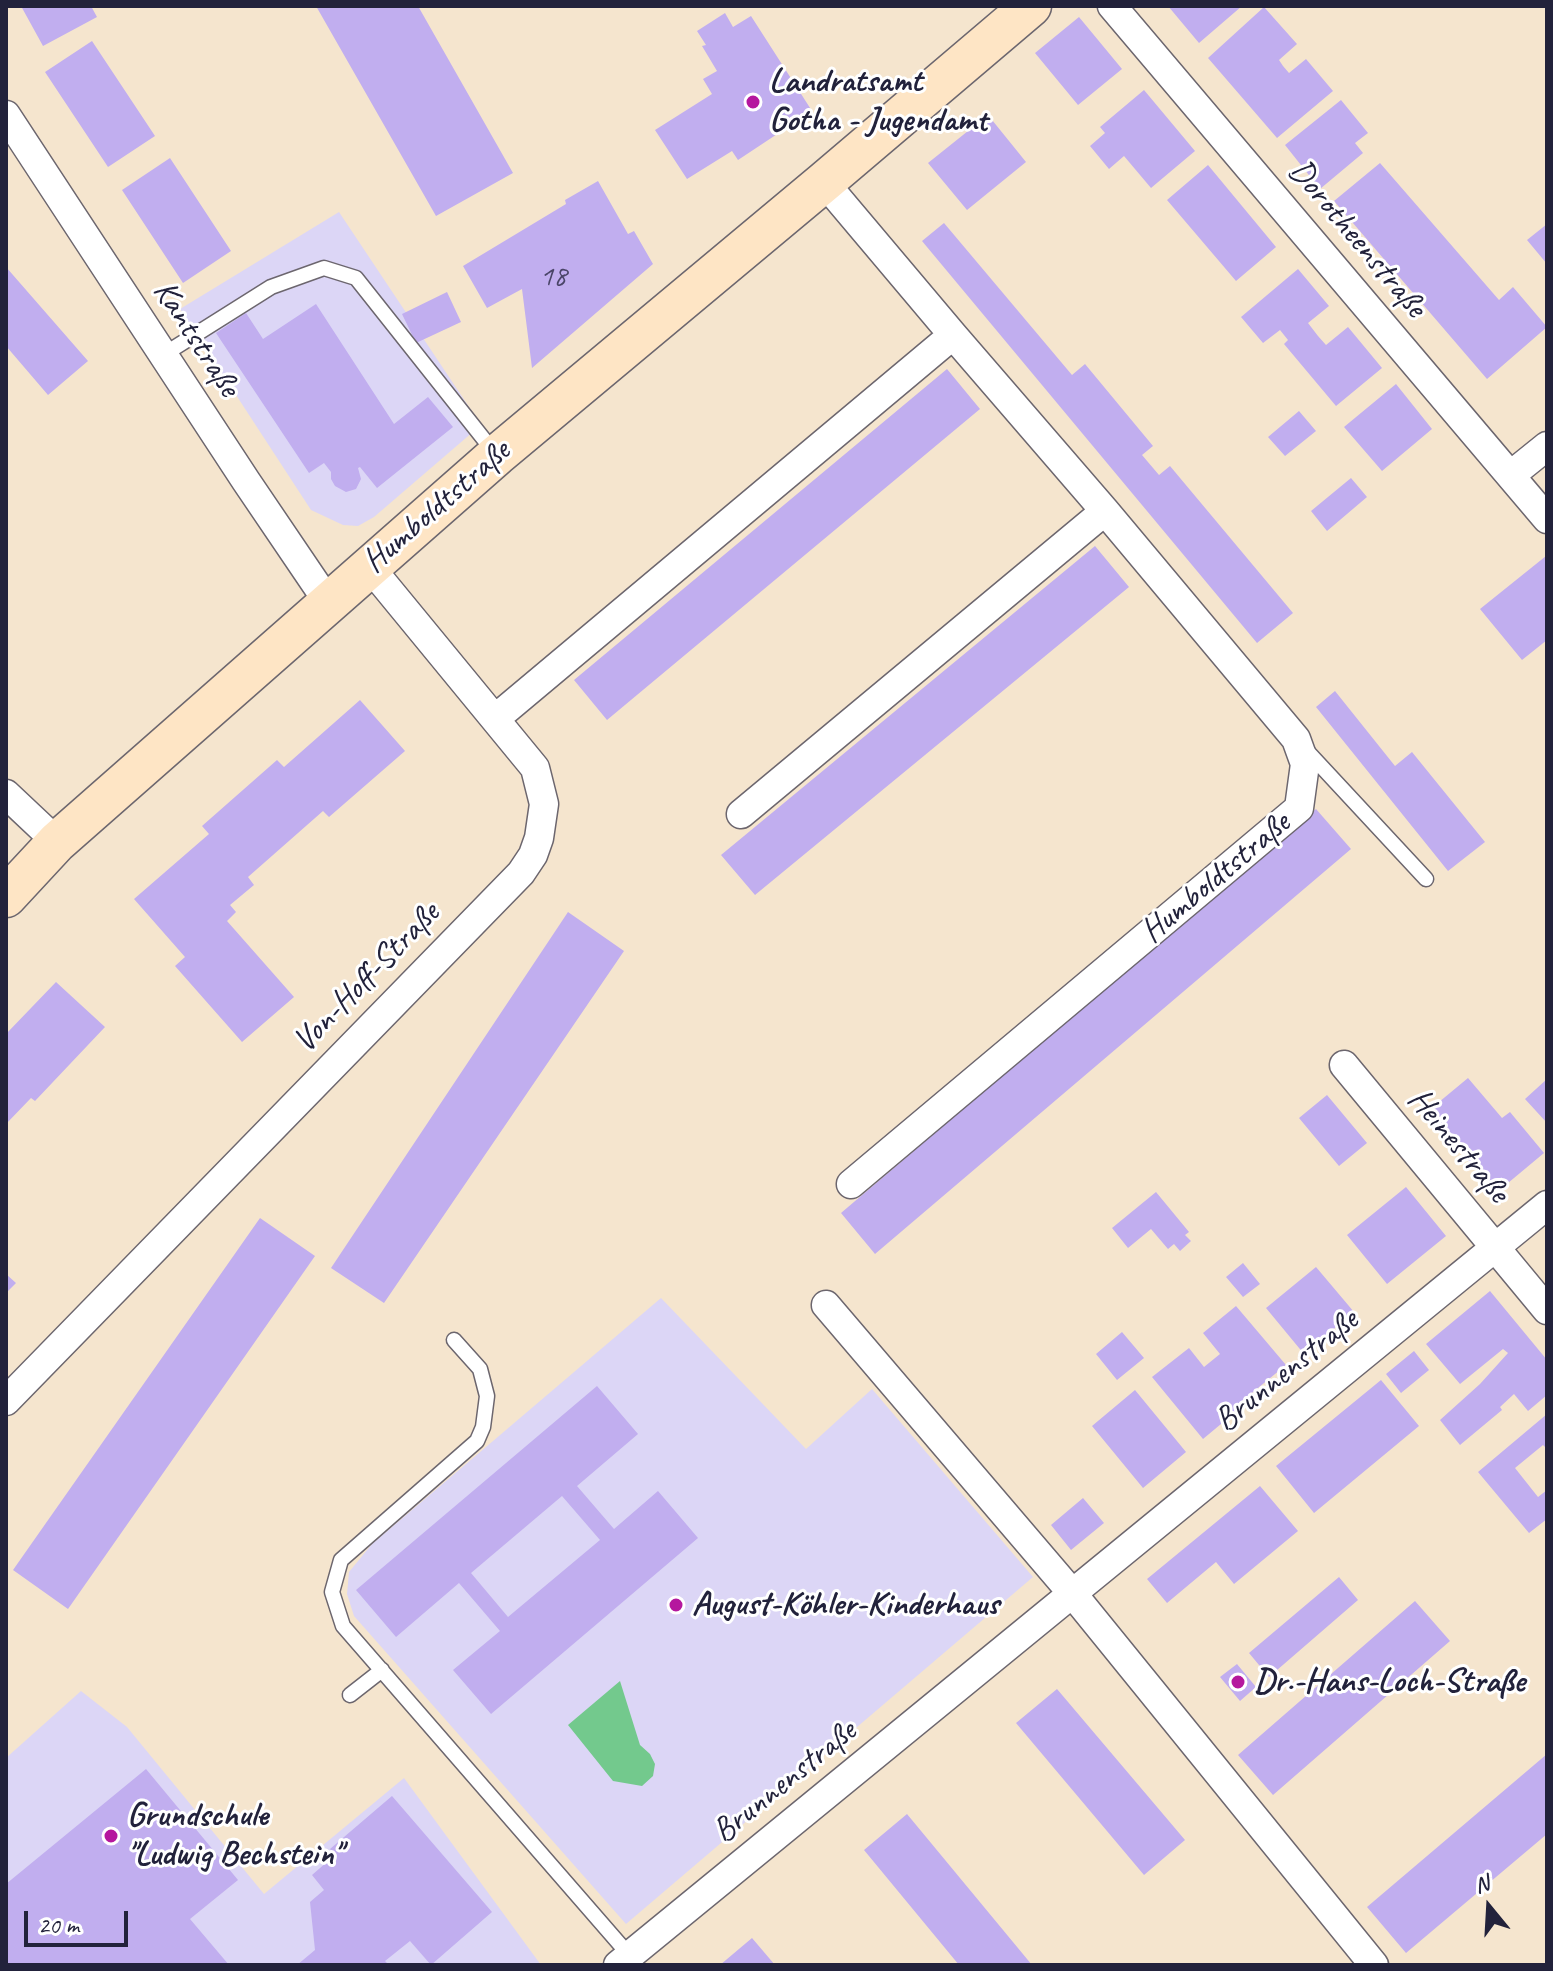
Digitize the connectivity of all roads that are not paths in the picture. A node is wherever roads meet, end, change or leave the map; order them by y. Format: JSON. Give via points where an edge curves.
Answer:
{"nodes":[{"id":1,"x":1031,"y":6,"type":"edge"},
{"id":2,"x":1112,"y":6,"type":"edge"},
{"id":3,"x":6,"y":115,"type":"edge"},
{"id":4,"x":824,"y":182,"type":"junction"},
{"id":5,"x":953,"y":335,"type":"junction"},
{"id":6,"x":163,"y":355,"type":"junction"},
{"id":7,"x":1547,"y":446,"type":"edge"},
{"id":8,"x":497,"y":455,"type":"junction"},
{"id":9,"x":1511,"y":475,"type":"junction"},
{"id":10,"x":1105,"y":511,"type":"junction"},
{"id":11,"x":1547,"y":519,"type":"edge"},
{"id":12,"x":369,"y":566,"type":"junction"},
{"id":13,"x":328,"y":602,"type":"junction"},
{"id":14,"x":496,"y":718,"type":"junction"},
{"id":15,"x":1296,"y":739,"type":"junction"},
{"id":16,"x":6,"y":794,"type":"edge"},
{"id":17,"x":741,"y":814,"type":"dead end"},
{"id":18,"x":57,"y":842,"type":"junction"},
{"id":19,"x":1426,"y":879,"type":"dead end"},
{"id":20,"x":6,"y":897,"type":"edge"},
{"id":21,"x":1344,"y":1065,"type":"dead end"},
{"id":22,"x":851,"y":1184,"type":"dead end"},
{"id":23,"x":1547,"y":1205,"type":"edge"},
{"id":24,"x":1496,"y":1247,"type":"junction"},
{"id":25,"x":826,"y":1305,"type":"dead end"},
{"id":26,"x":1547,"y":1310,"type":"edge"},
{"id":27,"x":454,"y":1340,"type":"dead end"},
{"id":28,"x":6,"y":1401,"type":"edge"},
{"id":29,"x":1072,"y":1593,"type":"junction"},
{"id":30,"x":382,"y":1670,"type":"junction"},
{"id":31,"x":350,"y":1695,"type":"dead end"},
{"id":32,"x":624,"y":1960,"type":"edge"},
{"id":33,"x":1373,"y":1965,"type":"edge"}],
"edges":[{"from":1,"to":4,"type":"main road","name":"Humboldtstraße"},
{"from":2,"to":9,"type":"street","name":"Dorotheenstraße"},
{"from":3,"to":6,"type":"street","name":"Kantstraße"},
{"from":4,"to":5,"type":"street","name":"Humboldtstraße"},
{"from":4,"to":8,"type":"main road","name":"Humboldtstraße"},
{"from":5,"to":10,"type":"street","name":"Humboldtstraße"},
{"from":5,"to":14,"type":"street"},
{"from":6,"to":8,"type":"lane","via":[[271,287],[324,268],[356,278]]},
{"from":6,"to":13,"type":"street","name":"Kantstraße"},
{"from":7,"to":9,"type":"street"},
{"from":8,"to":12,"type":"main road","name":"Humboldtstraße"},
{"from":9,"to":11,"type":"street","name":"Dorotheenstraße"},
{"from":10,"to":15,"type":"street","name":"Humboldtstraße"},
{"from":10,"to":17,"type":"street"},
{"from":12,"to":13,"type":"main road","name":"Humboldtstraße"},
{"from":12,"to":14,"type":"street","name":"Von-Hoff-Straße"},
{"from":13,"to":18,"type":"main road","name":"Humboldtstraße"},
{"from":14,"to":28,"type":"street","name":"Von-Hoff-Straße","via":[[535,768],[544,804],[539,838],[521,873]]},
{"from":15,"to":19,"type":"lane"},
{"from":15,"to":22,"type":"street","name":"Humboldtstraße","via":[[1305,764],[1299,808]]},
{"from":16,"to":18,"type":"street"},
{"from":18,"to":20,"type":"main road","name":"Humboldtstraße"},
{"from":21,"to":24,"type":"street","name":"Heinestraße"},
{"from":23,"to":24,"type":"street","name":"Brunnenstraße"},
{"from":24,"to":26,"type":"street","name":"Heinestraße"},
{"from":24,"to":29,"type":"street","name":"Brunnenstraße"},
{"from":25,"to":29,"type":"street"},
{"from":27,"to":30,"type":"lane","via":[[480,1369],[487,1396],[477,1441],[341,1560],[332,1592],[343,1626]]},
{"from":29,"to":32,"type":"street","name":"Brunnenstraße"},
{"from":29,"to":33,"type":"street"},
{"from":30,"to":31,"type":"lane"},
{"from":30,"to":32,"type":"lane"}]}
